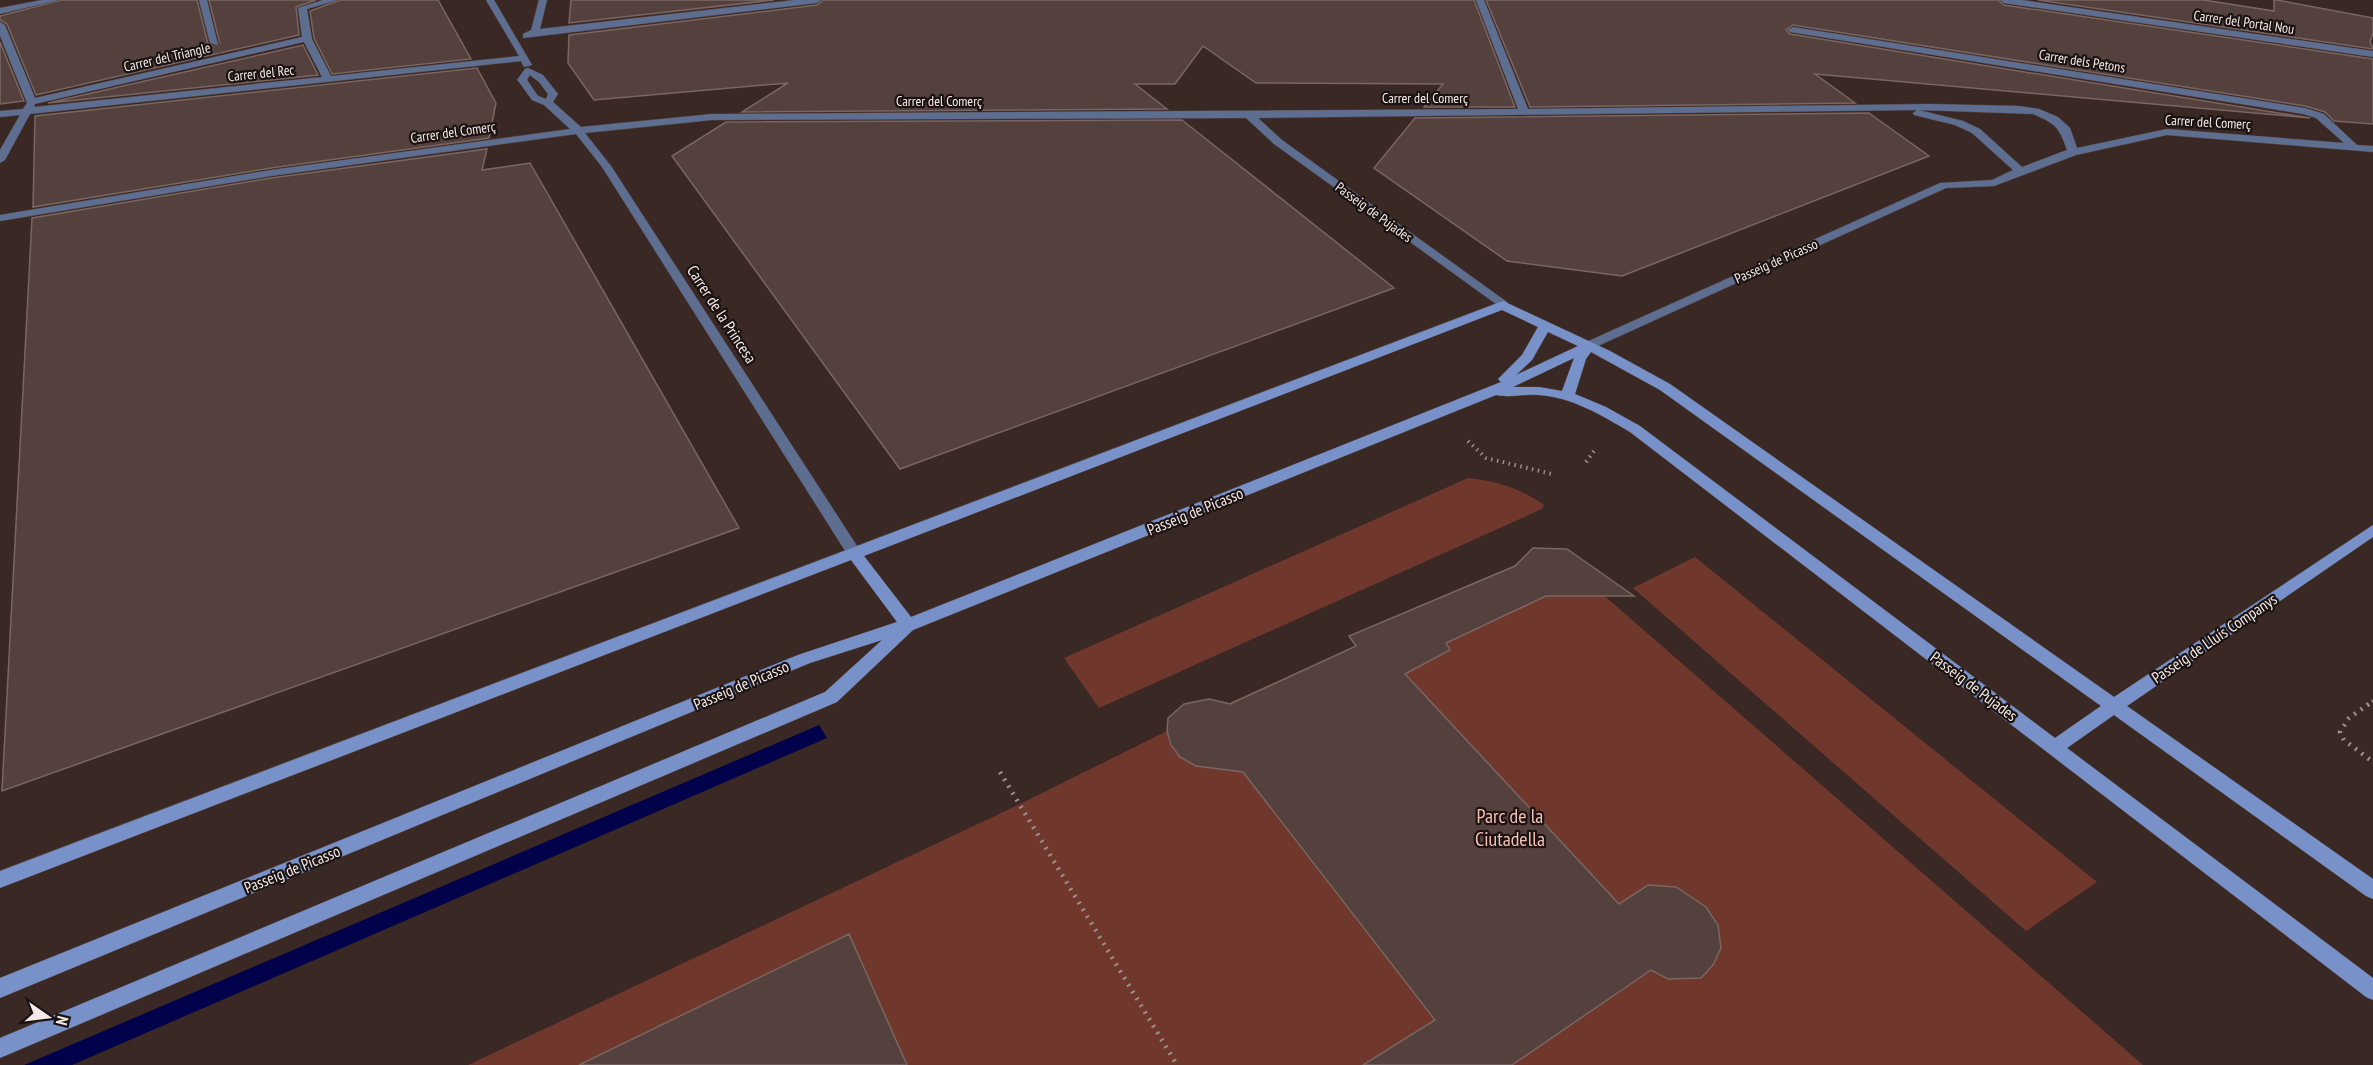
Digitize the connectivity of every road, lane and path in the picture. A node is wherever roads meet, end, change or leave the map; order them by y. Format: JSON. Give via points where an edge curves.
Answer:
{"nodes":[{"id":1,"x":55,"y":0,"type":"edge"},
{"id":2,"x":203,"y":0,"type":"edge"},
{"id":3,"x":334,"y":0,"type":"edge"},
{"id":4,"x":490,"y":0,"type":"edge"},
{"id":5,"x":543,"y":0,"type":"edge"},
{"id":6,"x":817,"y":0,"type":"edge"},
{"id":7,"x":1480,"y":0,"type":"edge"},
{"id":8,"x":2004,"y":0,"type":"edge"},
{"id":9,"x":0,"y":11,"type":"edge"},
{"id":10,"x":0,"y":25,"type":"edge"},
{"id":11,"x":1793,"y":30,"type":"dead end"},
{"id":12,"x":535,"y":32,"type":"junction"},
{"id":13,"x":308,"y":39,"type":"junction"},
{"id":14,"x":515,"y":40,"type":"junction"},
{"id":15,"x":215,"y":43,"type":"tunnel mouth"},
{"id":16,"x":2373,"y":54,"type":"edge"},
{"id":17,"x":525,"y":58,"type":"junction"},
{"id":18,"x":528,"y":71,"type":"junction"},
{"id":19,"x":328,"y":79,"type":"junction"},
{"id":20,"x":548,"y":103,"type":"junction"},
{"id":21,"x":30,"y":106,"type":"junction"},
{"id":22,"x":1885,"y":107,"type":"junction"},
{"id":23,"x":1524,"y":113,"type":"junction"},
{"id":24,"x":0,"y":114,"type":"edge"},
{"id":25,"x":1249,"y":115,"type":"junction"},
{"id":26,"x":578,"y":130,"type":"junction"},
{"id":27,"x":2355,"y":148,"type":"junction"},
{"id":28,"x":2373,"y":149,"type":"edge"},
{"id":29,"x":2073,"y":152,"type":"junction"},
{"id":30,"x":0,"y":160,"type":"edge"},
{"id":31,"x":2020,"y":171,"type":"junction"},
{"id":32,"x":0,"y":218,"type":"edge"},
{"id":33,"x":1503,"y":305,"type":"junction"},
{"id":34,"x":1544,"y":327,"type":"junction"},
{"id":35,"x":1589,"y":346,"type":"junction"},
{"id":36,"x":1487,"y":394,"type":"junction"},
{"id":37,"x":1568,"y":394,"type":"junction"},
{"id":38,"x":1468,"y":441,"type":"dead end"},
{"id":39,"x":1598,"y":446,"type":"dead end"},
{"id":40,"x":1586,"y":462,"type":"dead end"},
{"id":41,"x":1552,"y":474,"type":"dead end"},
{"id":42,"x":2373,"y":530,"type":"edge"},
{"id":43,"x":854,"y":554,"type":"junction"},
{"id":44,"x":908,"y":625,"type":"junction"},
{"id":45,"x":2373,"y":701,"type":"edge"},
{"id":46,"x":2115,"y":705,"type":"junction"},
{"id":47,"x":2055,"y":747,"type":"junction"},
{"id":48,"x":2373,"y":762,"type":"edge"},
{"id":49,"x":1000,"y":772,"type":"dead end"},
{"id":50,"x":0,"y":880,"type":"edge"},
{"id":51,"x":2373,"y":890,"type":"edge"},
{"id":52,"x":0,"y":988,"type":"edge"},
{"id":53,"x":2373,"y":990,"type":"edge"},
{"id":54,"x":0,"y":1048,"type":"edge"},
{"id":55,"x":1177,"y":1065,"type":"edge"}],
"edges":[{"from":1,"to":9,"type":"street"},
{"from":2,"to":15,"type":"street"},
{"from":3,"to":13,"type":"street","via":[[302,8]]},
{"from":4,"to":14,"type":"street","name":"Carrer de la Princesa"},
{"from":5,"to":12,"type":"street"},
{"from":6,"to":12,"type":"street"},
{"from":7,"to":23,"type":"street"},
{"from":8,"to":16,"type":"street","name":"Carrer del Portal Nou"},
{"from":10,"to":21,"type":"street"},
{"from":11,"to":27,"type":"street","name":"Carrer dels Petons","via":[[2305,111],[2320,116]]},
{"from":12,"to":14,"type":"street"},
{"from":13,"to":19,"type":"street"},
{"from":13,"to":21,"type":"street","name":"Carrer del Triangle","via":[[218,57]]},
{"from":14,"to":17,"type":"street","name":"Carrer de la Princesa"},
{"from":17,"to":18,"type":"street","name":"Carrer de la Princesa"},
{"from":17,"to":19,"type":"street","name":"Carrer del Rec"},
{"from":18,"to":20,"type":"street","via":[[541,75],[553,94]]},
{"from":18,"to":20,"type":"street","name":"Carrer de la Princesa","via":[[522,80],[535,98]]},
{"from":19,"to":21,"type":"street","name":"Carrer del Rec"},
{"from":20,"to":26,"type":"street","name":"Carrer de la Princesa"},
{"from":21,"to":24,"type":"street","name":"Carrer del Rec"},
{"from":21,"to":30,"type":"street"},
{"from":22,"to":23,"type":"street","name":"Carrer del Comerç"},
{"from":22,"to":29,"type":"street","name":"Carrer del Comerç","via":[[2035,111],[2065,128]]},
{"from":22,"to":31,"type":"street","name":"Carrer del Comerç","via":[[1976,130]]},
{"from":23,"to":25,"type":"street","name":"Carrer del Comerç"},
{"from":25,"to":26,"type":"street","name":"Carrer del Comerç","via":[[712,117]]},
{"from":25,"to":33,"type":"street","name":"Passeig de Pujades","via":[[1278,142]]},
{"from":26,"to":32,"type":"street","name":"Carrer del Comerç","via":[[271,173]]},
{"from":26,"to":43,"type":"street","name":"Carrer de la Princesa","via":[[612,176]]},
{"from":27,"to":28,"type":"street","name":"Carrer del Comerç"},
{"from":27,"to":29,"type":"street","name":"Carrer del Comerç","via":[[2167,132]]},
{"from":29,"to":31,"type":"street","name":"Passeig de Picasso"},
{"from":31,"to":35,"type":"street","name":"Passeig de Picasso","via":[[1994,183],[1944,185]]},
{"from":33,"to":34,"type":"street"},
{"from":33,"to":43,"type":"street"},
{"from":34,"to":35,"type":"street"},
{"from":34,"to":36,"type":"street","via":[[1515,372]]},
{"from":35,"to":36,"type":"street","name":"Passeig de Picasso"},
{"from":35,"to":37,"type":"street","via":[[1576,368]]},
{"from":35,"to":46,"type":"street","via":[[1682,398]]},
{"from":36,"to":37,"type":"street","name":"Passeig de Picasso","via":[[1517,390]]},
{"from":36,"to":44,"type":"street","name":"Passeig de Picasso"},
{"from":37,"to":47,"type":"street","name":"Passeig de Pujades","via":[[1635,429]]},
{"from":38,"to":41,"type":"path","via":[[1486,458]]},
{"from":39,"to":40,"type":"path"},
{"from":42,"to":46,"type":"street","name":"Passeig de Lluís Companys"},
{"from":43,"to":44,"type":"street"},
{"from":43,"to":50,"type":"street"},
{"from":44,"to":52,"type":"street","name":"Passeig de Picasso","via":[[804,659]]},
{"from":44,"to":54,"type":"street","via":[[831,697]]},
{"from":45,"to":48,"type":"path","via":[[2349,718],[2340,732],[2344,741]]},
{"from":46,"to":47,"type":"street","name":"Passeig de Lluís Companys"},
{"from":46,"to":51,"type":"street"},
{"from":47,"to":53,"type":"street","name":"Passeig de Pujades"},
{"from":49,"to":55,"type":"path"}]}
